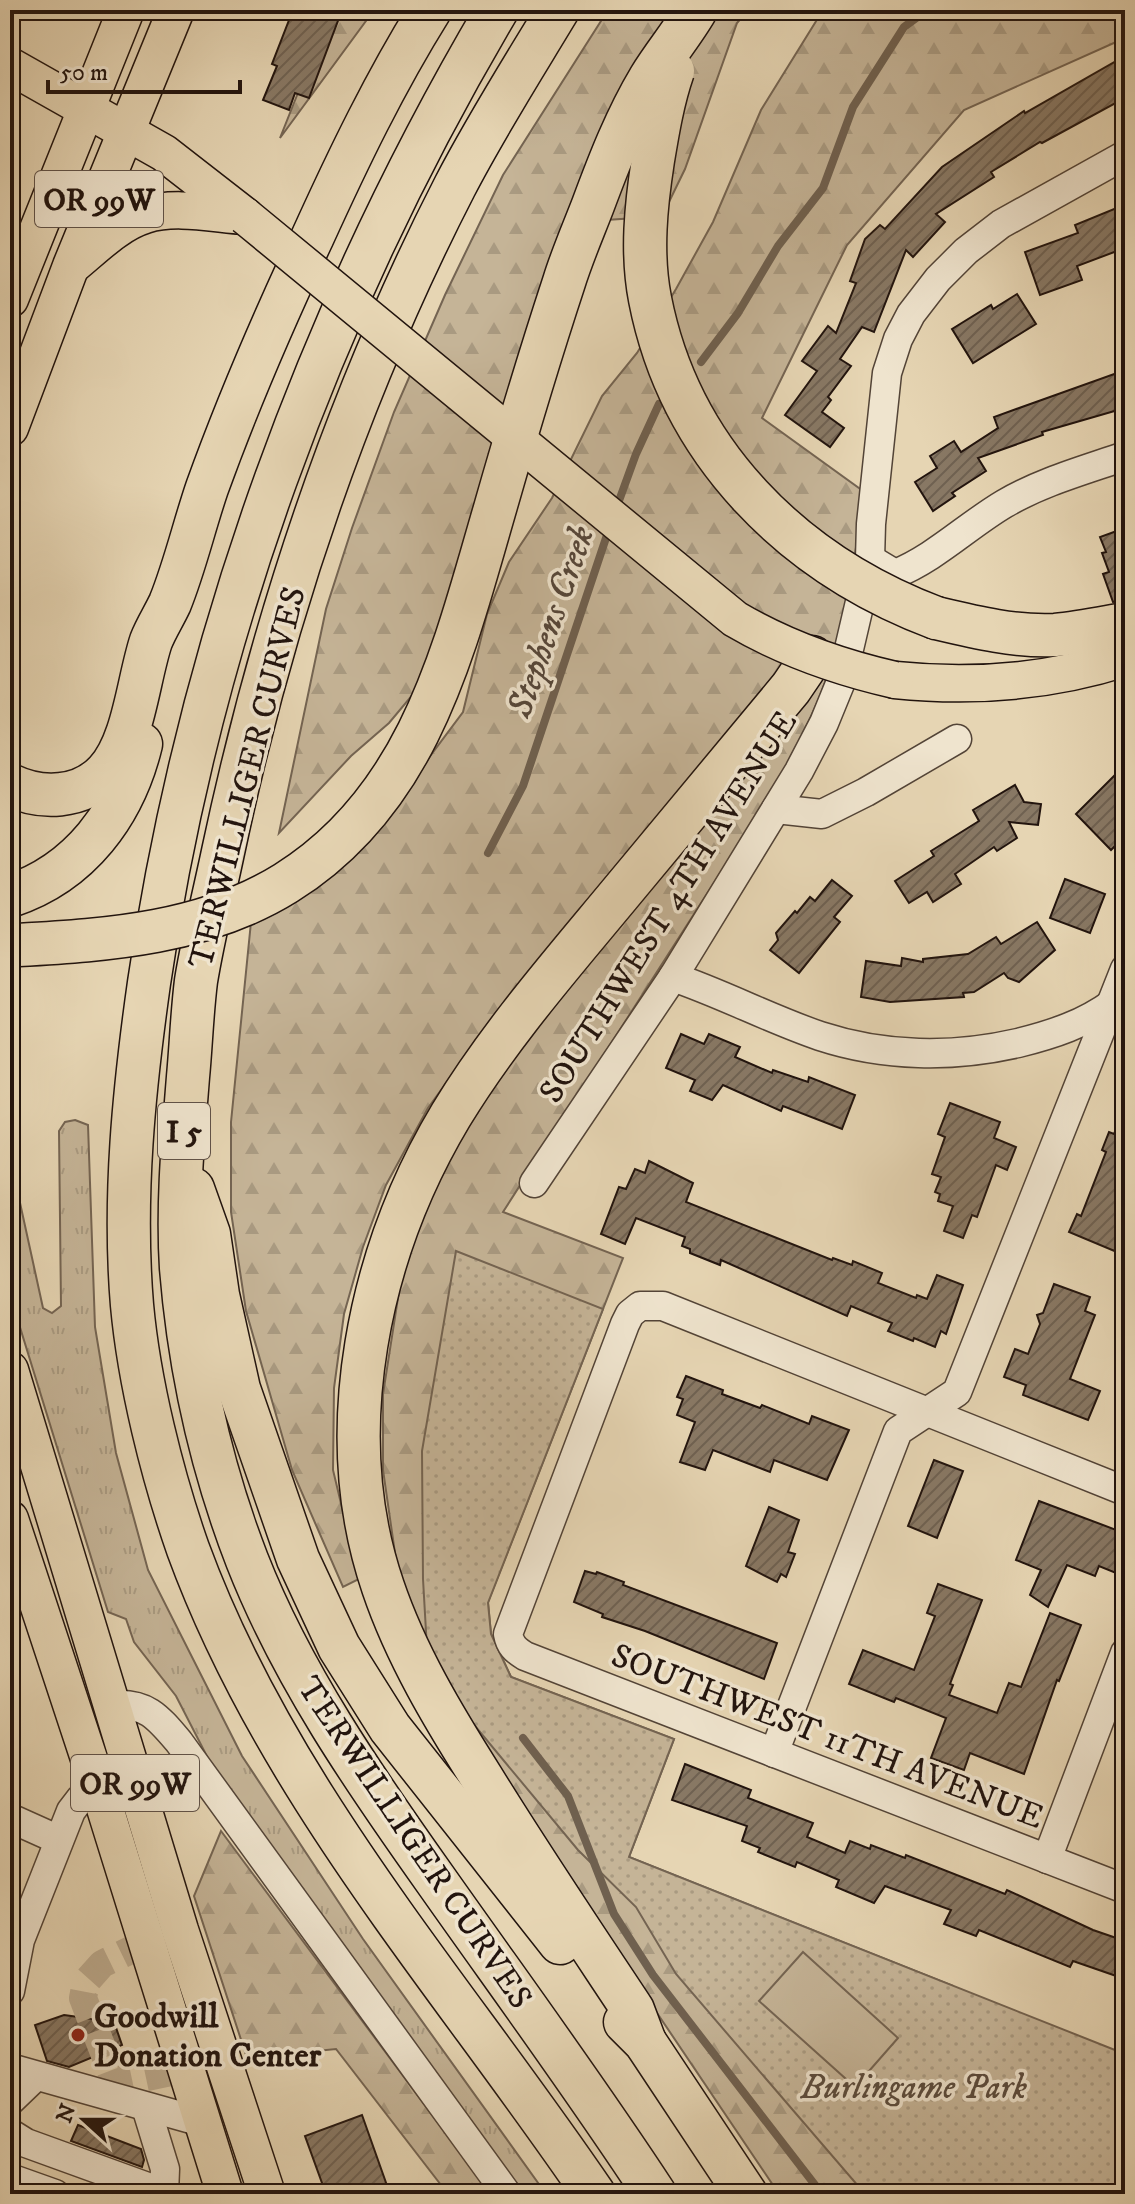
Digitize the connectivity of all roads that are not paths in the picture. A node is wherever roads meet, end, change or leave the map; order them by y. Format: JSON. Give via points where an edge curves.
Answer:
{"nodes":[{"id":1,"x":126,"y":10,"type":"edge"},
{"id":2,"x":176,"y":10,"type":"edge"},
{"id":3,"x":430,"y":10,"type":"edge"},
{"id":4,"x":497,"y":10,"type":"edge"},
{"id":5,"x":558,"y":10,"type":"edge"},
{"id":6,"x":694,"y":13,"type":"edge"},
{"id":7,"x":10,"y":66,"type":"edge"},
{"id":8,"x":85,"y":109,"type":"junction"},
{"id":9,"x":127,"y":133,"type":"junction"},
{"id":10,"x":1125,"y":155,"type":"edge"},
{"id":11,"x":245,"y":216,"type":"junction"},
{"id":12,"x":71,"y":266,"type":"junction"},
{"id":13,"x":10,"y":299,"type":"edge"},
{"id":14,"x":10,"y":428,"type":"edge"},
{"id":15,"x":1125,"y":456,"type":"edge"},
{"id":16,"x":870,"y":559,"type":"junction"},
{"id":17,"x":170,"y":602,"type":"junction"},
{"id":18,"x":1125,"y":624,"type":"edge"},
{"id":19,"x":812,"y":657,"type":"junction"},
{"id":20,"x":1125,"y":658,"type":"edge"},
{"id":21,"x":957,"y":739,"type":"dead end"},
{"id":22,"x":10,"y":785,"type":"edge"},
{"id":23,"x":776,"y":809,"type":"junction"},
{"id":24,"x":10,"y":896,"type":"edge"},
{"id":25,"x":14,"y":945,"type":"edge"},
{"id":26,"x":1125,"y":969,"type":"edge"},
{"id":27,"x":673,"y":977,"type":"junction"},
{"id":28,"x":1118,"y":998,"type":"edge"},
{"id":29,"x":181,"y":1157,"type":"junction"},
{"id":30,"x":534,"y":1183,"type":"dead end"},
{"id":31,"x":10,"y":1370,"type":"edge"},
{"id":32,"x":928,"y":1411,"type":"junction"},
{"id":33,"x":1125,"y":1491,"type":"edge"},
{"id":34,"x":10,"y":1519,"type":"edge"},
{"id":35,"x":1125,"y":1653,"type":"edge"},
{"id":36,"x":112,"y":1705,"type":"junction"},
{"id":37,"x":774,"y":1753,"type":"junction"},
{"id":38,"x":99,"y":1789,"type":"junction"},
{"id":39,"x":10,"y":1818,"type":"edge"},
{"id":40,"x":59,"y":1840,"type":"junction"},
{"id":41,"x":1047,"y":1859,"type":"junction"},
{"id":42,"x":1125,"y":1889,"type":"edge"},
{"id":43,"x":12,"y":1973,"type":"edge"},
{"id":44,"x":645,"y":2042,"type":"junction"},
{"id":45,"x":22,"y":2073,"type":"edge"},
{"id":46,"x":10,"y":2101,"type":"edge"},
{"id":47,"x":146,"y":2107,"type":"junction"},
{"id":48,"x":202,"y":2122,"type":"junction"},
{"id":49,"x":10,"y":2133,"type":"edge"},
{"id":50,"x":10,"y":2178,"type":"edge"},
{"id":51,"x":55,"y":2194,"type":"edge"},
{"id":52,"x":164,"y":2194,"type":"edge"},
{"id":53,"x":225,"y":2194,"type":"edge"},
{"id":54,"x":267,"y":2194,"type":"edge"},
{"id":55,"x":507,"y":2194,"type":"edge"},
{"id":56,"x":594,"y":2194,"type":"edge"},
{"id":57,"x":655,"y":2194,"type":"edge"},
{"id":58,"x":746,"y":2194,"type":"edge"}],
"edges":[{"from":1,"to":8,"type":"main road","number":"OR 99W"},
{"from":2,"to":9,"type":"main road","number":"OR 99W"},
{"from":3,"to":17,"type":"highway","via":[[354,146],[281,304],[217,461]]},
{"from":4,"to":56,"type":"highway","name":"TERWILLIGER CURVES","number":"I 5","via":[[408,171],[323,355],[270,489],[192,756],[161,902],[138,1056],[130,1138],[132,1305],[145,1390],[187,1547],[259,1707],[327,1818]]},
{"from":5,"to":29,"type":"highway","name":"TERWILLIGER CURVES","number":"I 5","via":[[457,182],[413,271],[368,373],[294,577],[237,787],[196,982]]},
{"from":6,"to":18,"type":"highway","bridge":true,"via":[[667,89],[646,206],[650,301],[678,384],[720,461],[750,497],[822,560],[866,587],[936,618],[1024,634],[1056,635]]},
{"from":6,"to":25,"type":"highway","bridge":true,"via":[[649,80],[613,152],[565,279],[452,649],[420,732],[389,785],[314,864],[249,901],[160,931]]},
{"from":7,"to":8,"type":"main road"},
{"from":8,"to":9,"type":"main road"},
{"from":8,"to":13,"type":"main road","number":"OR 99W"},
{"from":9,"to":11,"type":"main road","via":[[164,153]]},
{"from":9,"to":12,"type":"main road","number":"OR 99W"},
{"from":10,"to":16,"type":"street","name":"SOUTHWEST 4TH AVENUE","via":[[1001,224],[957,261],[911,314],[887,373]]},
{"from":11,"to":12,"type":"main road","via":[[146,214]]},
{"from":11,"to":19,"type":"main road","bridge":true,"via":[[705,596],[764,636]]},
{"from":12,"to":14,"type":"main road","number":"OR 99W"},
{"from":15,"to":16,"type":"street","via":[[1006,502],[908,569],[895,574]]},
{"from":16,"to":23,"type":"street","name":"SOUTHWEST 4TH AVENUE","via":[[842,679]]},
{"from":17,"to":22,"type":"highway","via":[[152,639],[125,739],[105,772],[75,791],[53,795]]},
{"from":17,"to":24,"type":"highway","via":[[166,642],[136,765],[112,816],[56,874]]},
{"from":19,"to":20,"type":"main road","bridge":true,"via":[[895,680],[973,685],[1037,679]]},
{"from":19,"to":44,"type":"highway","via":[[467,1090],[414,1188],[377,1292],[369,1331],[361,1407],[361,1490],[383,1589],[426,1683],[633,2010]]},
{"from":21,"to":23,"type":"street","via":[[822,814]]},
{"from":23,"to":27,"type":"street","name":"SOUTHWEST 4TH AVENUE"},
{"from":26,"to":28,"type":"street"},
{"from":27,"to":28,"type":"street","via":[[819,1036],[917,1053],[992,1049],[1066,1030]]},
{"from":27,"to":30,"type":"street","name":"SOUTHWEST 4TH AVENUE"},
{"from":28,"to":32,"type":"street","via":[[957,1392]]},
{"from":29,"to":44,"type":"highway","via":[[209,1234],[239,1389],[298,1559],[339,1647],[390,1728],[617,2015]]},
{"from":29,"to":57,"type":"highway","name":"TERWILLIGER CURVES","number":"I 5","via":[[181,1263],[204,1423],[264,1599],[311,1692],[383,1806]]},
{"from":31,"to":36,"type":"main road","number":"OR 99W"},
{"from":32,"to":33,"type":"street"},
{"from":32,"to":37,"type":"street","via":[[898,1431]]},
{"from":32,"to":37,"type":"street","name":"SOUTHWEST 11TH AVENUE","via":[[663,1306],[640,1306],[625,1324],[510,1623],[509,1642],[525,1656]]},
{"from":34,"to":38,"type":"main road","number":"OR 99W"},
{"from":35,"to":41,"type":"street"},
{"from":36,"to":54,"type":"main road","number":"OR 99W"},
{"from":36,"to":55,"type":"street","via":[[138,1705],[179,1742]]},
{"from":37,"to":41,"type":"street","name":"SOUTHWEST 11TH AVENUE"},
{"from":38,"to":40,"type":"street","via":[[75,1805]]},
{"from":38,"to":48,"type":"main road","number":"OR 99W"},
{"from":39,"to":40,"type":"street"},
{"from":40,"to":43,"type":"street"},
{"from":41,"to":42,"type":"street","name":"SOUTHWEST 11TH AVENUE"},
{"from":44,"to":58,"type":"highway"},
{"from":45,"to":46,"type":"street"},
{"from":45,"to":47,"type":"street","via":[[110,2088]]},
{"from":47,"to":48,"type":"street"},
{"from":47,"to":52,"type":"street","via":[[165,2169]]},
{"from":48,"to":53,"type":"main road","number":"OR 99W"},
{"from":49,"to":52,"type":"street"},
{"from":50,"to":51,"type":"street"}]}
